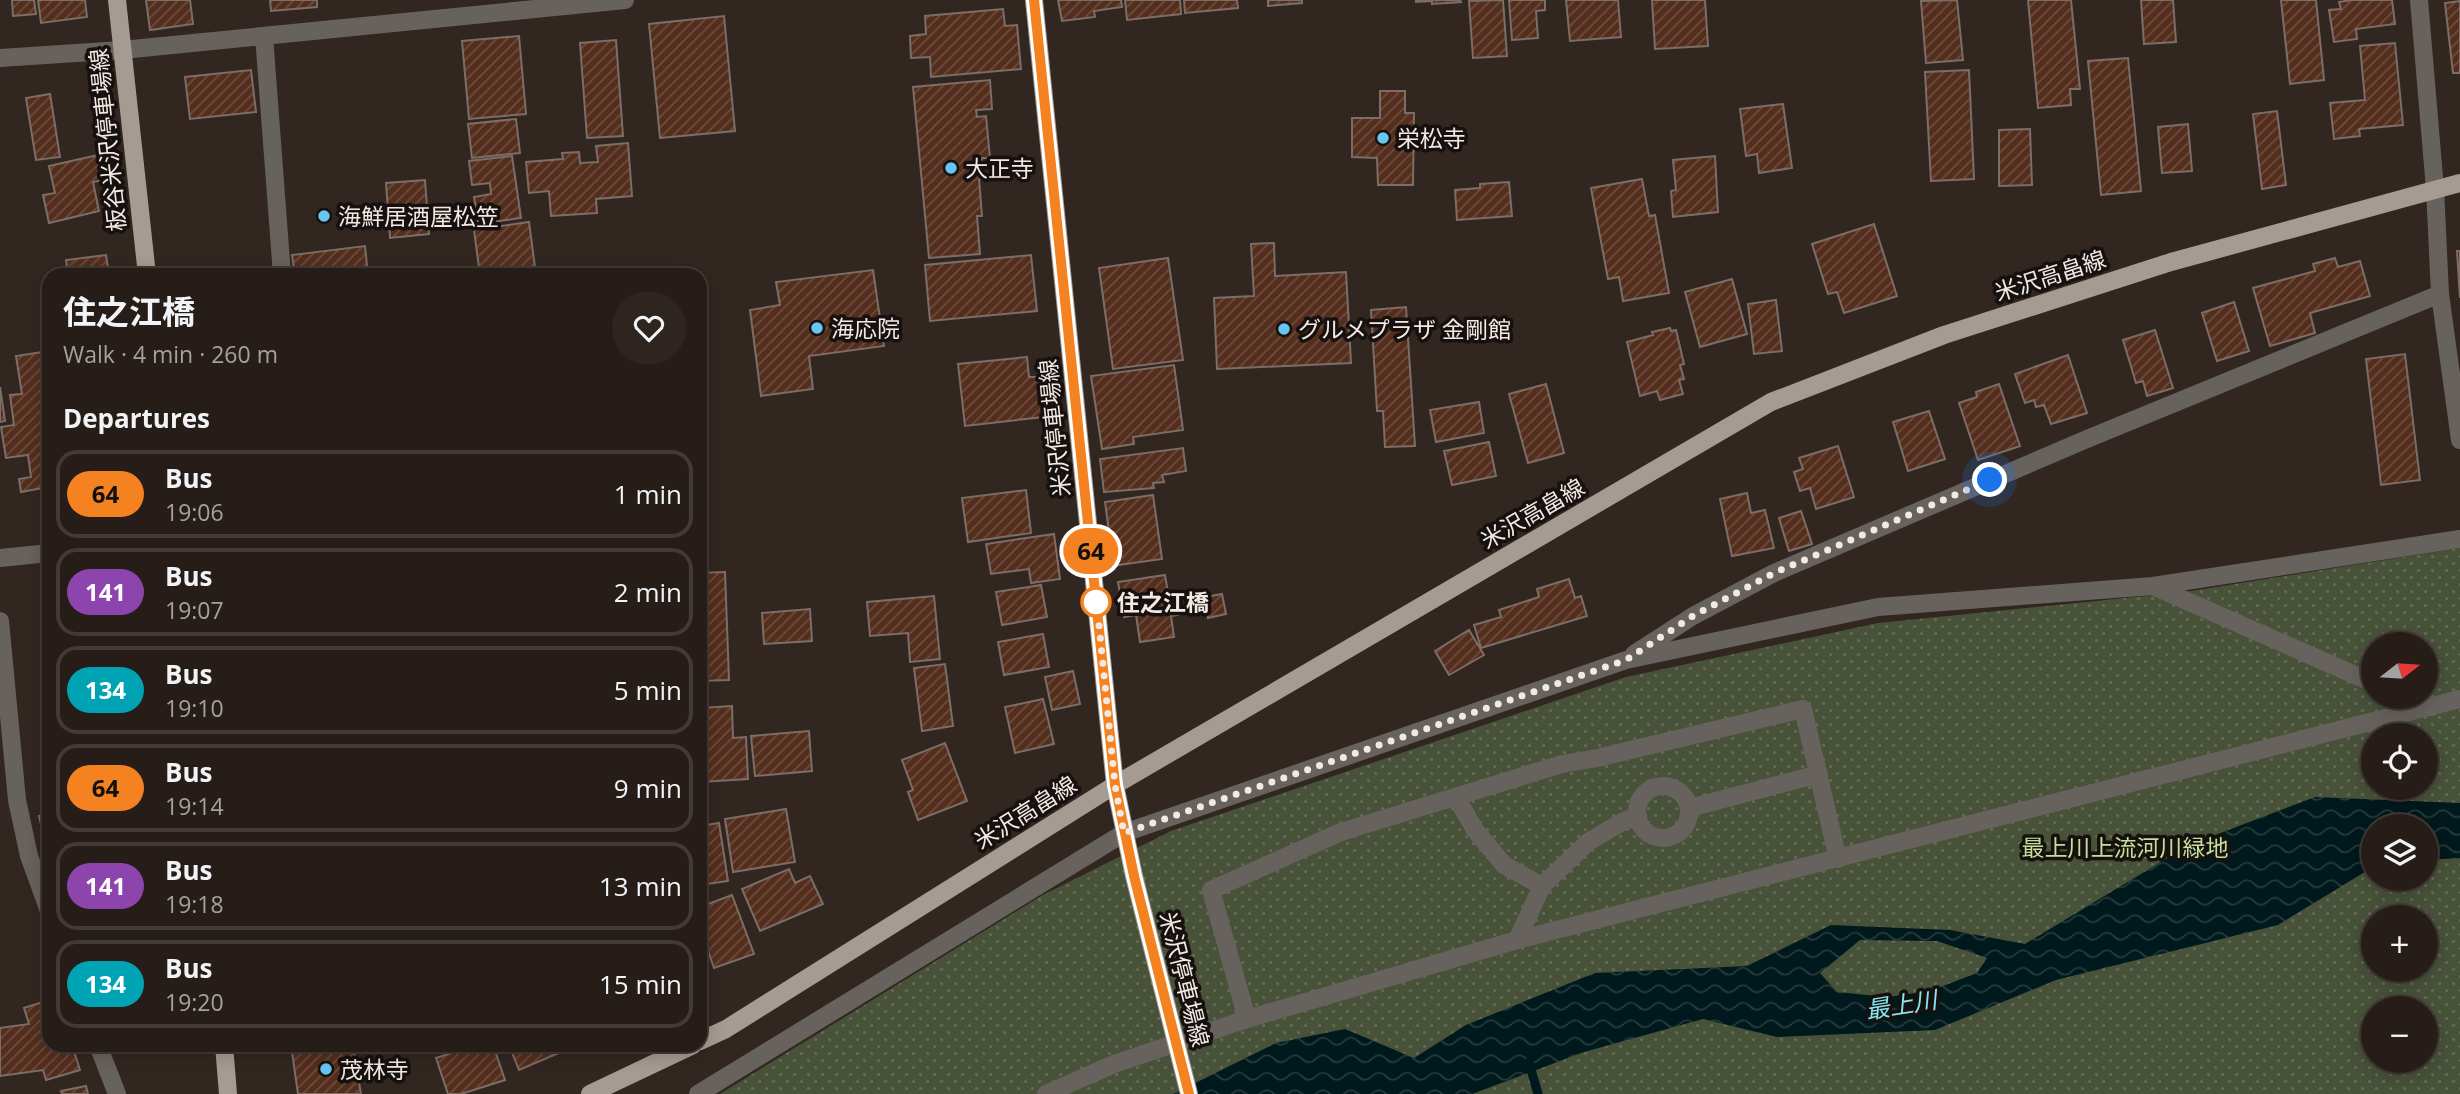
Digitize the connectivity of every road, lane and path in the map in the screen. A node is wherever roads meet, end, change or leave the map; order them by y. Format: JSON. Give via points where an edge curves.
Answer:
{"nodes":[{"id":1,"x":117,"y":0,"type":"edge"},
{"id":2,"x":625,"y":0,"type":"edge"},
{"id":3,"x":1034,"y":0,"type":"edge"},
{"id":4,"x":2419,"y":0,"type":"edge"},
{"id":5,"x":264,"y":36,"type":"junction"},
{"id":6,"x":122,"y":50,"type":"junction"},
{"id":7,"x":0,"y":58,"type":"edge"},
{"id":8,"x":2460,"y":183,"type":"edge"},
{"id":9,"x":2435,"y":189,"type":"junction"},
{"id":10,"x":146,"y":268,"type":"edge"},
{"id":11,"x":281,"y":268,"type":"edge"},
{"id":12,"x":2440,"y":294,"type":"junction"},
{"id":13,"x":2460,"y":440,"type":"edge"},
{"id":14,"x":2460,"y":539,"type":"edge"},
{"id":15,"x":42,"y":554,"type":"edge"},
{"id":16,"x":0,"y":558,"type":"edge"},
{"id":17,"x":2153,"y":586,"type":"junction"},
{"id":18,"x":0,"y":621,"type":"edge"},
{"id":19,"x":1626,"y":660,"type":"junction"},
{"id":20,"x":2361,"y":678,"type":"edge"},
{"id":21,"x":2460,"y":699,"type":"edge"},
{"id":22,"x":2438,"y":705,"type":"edge"},
{"id":23,"x":2424,"y":709,"type":"edge"},
{"id":24,"x":1819,"y":774,"type":"junction"},
{"id":25,"x":1115,"y":785,"type":"junction"},
{"id":26,"x":1456,"y":797,"type":"junction"},
{"id":27,"x":1689,"y":808,"type":"junction"},
{"id":28,"x":1638,"y":816,"type":"junction"},
{"id":29,"x":1124,"y":833,"type":"junction"},
{"id":30,"x":1838,"y":859,"type":"junction"},
{"id":31,"x":1542,"y":887,"type":"junction"},
{"id":32,"x":42,"y":892,"type":"edge"},
{"id":33,"x":1517,"y":940,"type":"junction"},
{"id":34,"x":1247,"y":1019,"type":"junction"},
{"id":35,"x":707,"y":1037,"type":"edge"},
{"id":36,"x":101,"y":1052,"type":"edge"},
{"id":37,"x":225,"y":1052,"type":"edge"},
{"id":38,"x":679,"y":1052,"type":"edge"},
{"id":39,"x":598,"y":1092,"type":"edge"},
{"id":40,"x":117,"y":1094,"type":"edge"},
{"id":41,"x":228,"y":1094,"type":"edge"},
{"id":42,"x":698,"y":1094,"type":"edge"},
{"id":43,"x":1046,"y":1094,"type":"edge"},
{"id":44,"x":1189,"y":1094,"type":"edge"}],
"edges":[{"from":1,"to":6,"type":"main road","name":"板谷米沢停車場線"},
{"from":2,"to":5,"type":"street"},
{"from":3,"to":25,"type":"main road","name":"米沢停車場線"},
{"from":4,"to":9,"type":"street"},
{"from":5,"to":6,"type":"street"},
{"from":5,"to":11,"type":"street"},
{"from":6,"to":7,"type":"street"},
{"from":6,"to":10,"type":"main road","name":"板谷米沢停車場線"},
{"from":8,"to":9,"type":"main road","name":"米沢高畠線"},
{"from":9,"to":12,"type":"street"},
{"from":9,"to":25,"type":"main road","name":"米沢高畠線","via":[[2171,262],[1956,331],[1771,402]]},
{"from":12,"to":13,"type":"street"},
{"from":12,"to":19,"type":"street","via":[[1774,573],[1693,616]]},
{"from":14,"to":17,"type":"street"},
{"from":15,"to":16,"type":"street"},
{"from":17,"to":19,"type":"street","via":[[1878,607]]},
{"from":17,"to":20,"type":"street"},
{"from":18,"to":32,"type":"street","via":[[17,800]]},
{"from":19,"to":29,"type":"street"},
{"from":21,"to":22,"type":"street"},
{"from":23,"to":30,"type":"street"},
{"from":24,"to":26,"type":"street","via":[[1803,709],[1562,764]]},
{"from":24,"to":27,"type":"street"},
{"from":24,"to":30,"type":"street"},
{"from":25,"to":29,"type":"main road","name":"米沢停車場線"},
{"from":25,"to":35,"type":"main road","name":"米沢高畠線"},
{"from":26,"to":31,"type":"street","via":[[1475,830],[1504,865]]},
{"from":26,"to":34,"type":"street","via":[[1341,832],[1211,890]]},
{"from":27,"to":28,"type":"street","via":[[1684,828],[1667,838],[1648,833]]},
{"from":27,"to":28,"type":"street","via":[[1679,791],[1660,786],[1643,796]]},
{"from":28,"to":31,"type":"street","via":[[1588,842]]},
{"from":29,"to":42,"type":"street"},
{"from":29,"to":44,"type":"main road","name":"米沢停車場線"},
{"from":30,"to":33,"type":"street"},
{"from":31,"to":33,"type":"street"},
{"from":33,"to":34,"type":"street"},
{"from":34,"to":43,"type":"street","via":[[1114,1064]]},
{"from":36,"to":40,"type":"street"},
{"from":37,"to":41,"type":"main road"},
{"from":38,"to":39,"type":"main road"}]}
